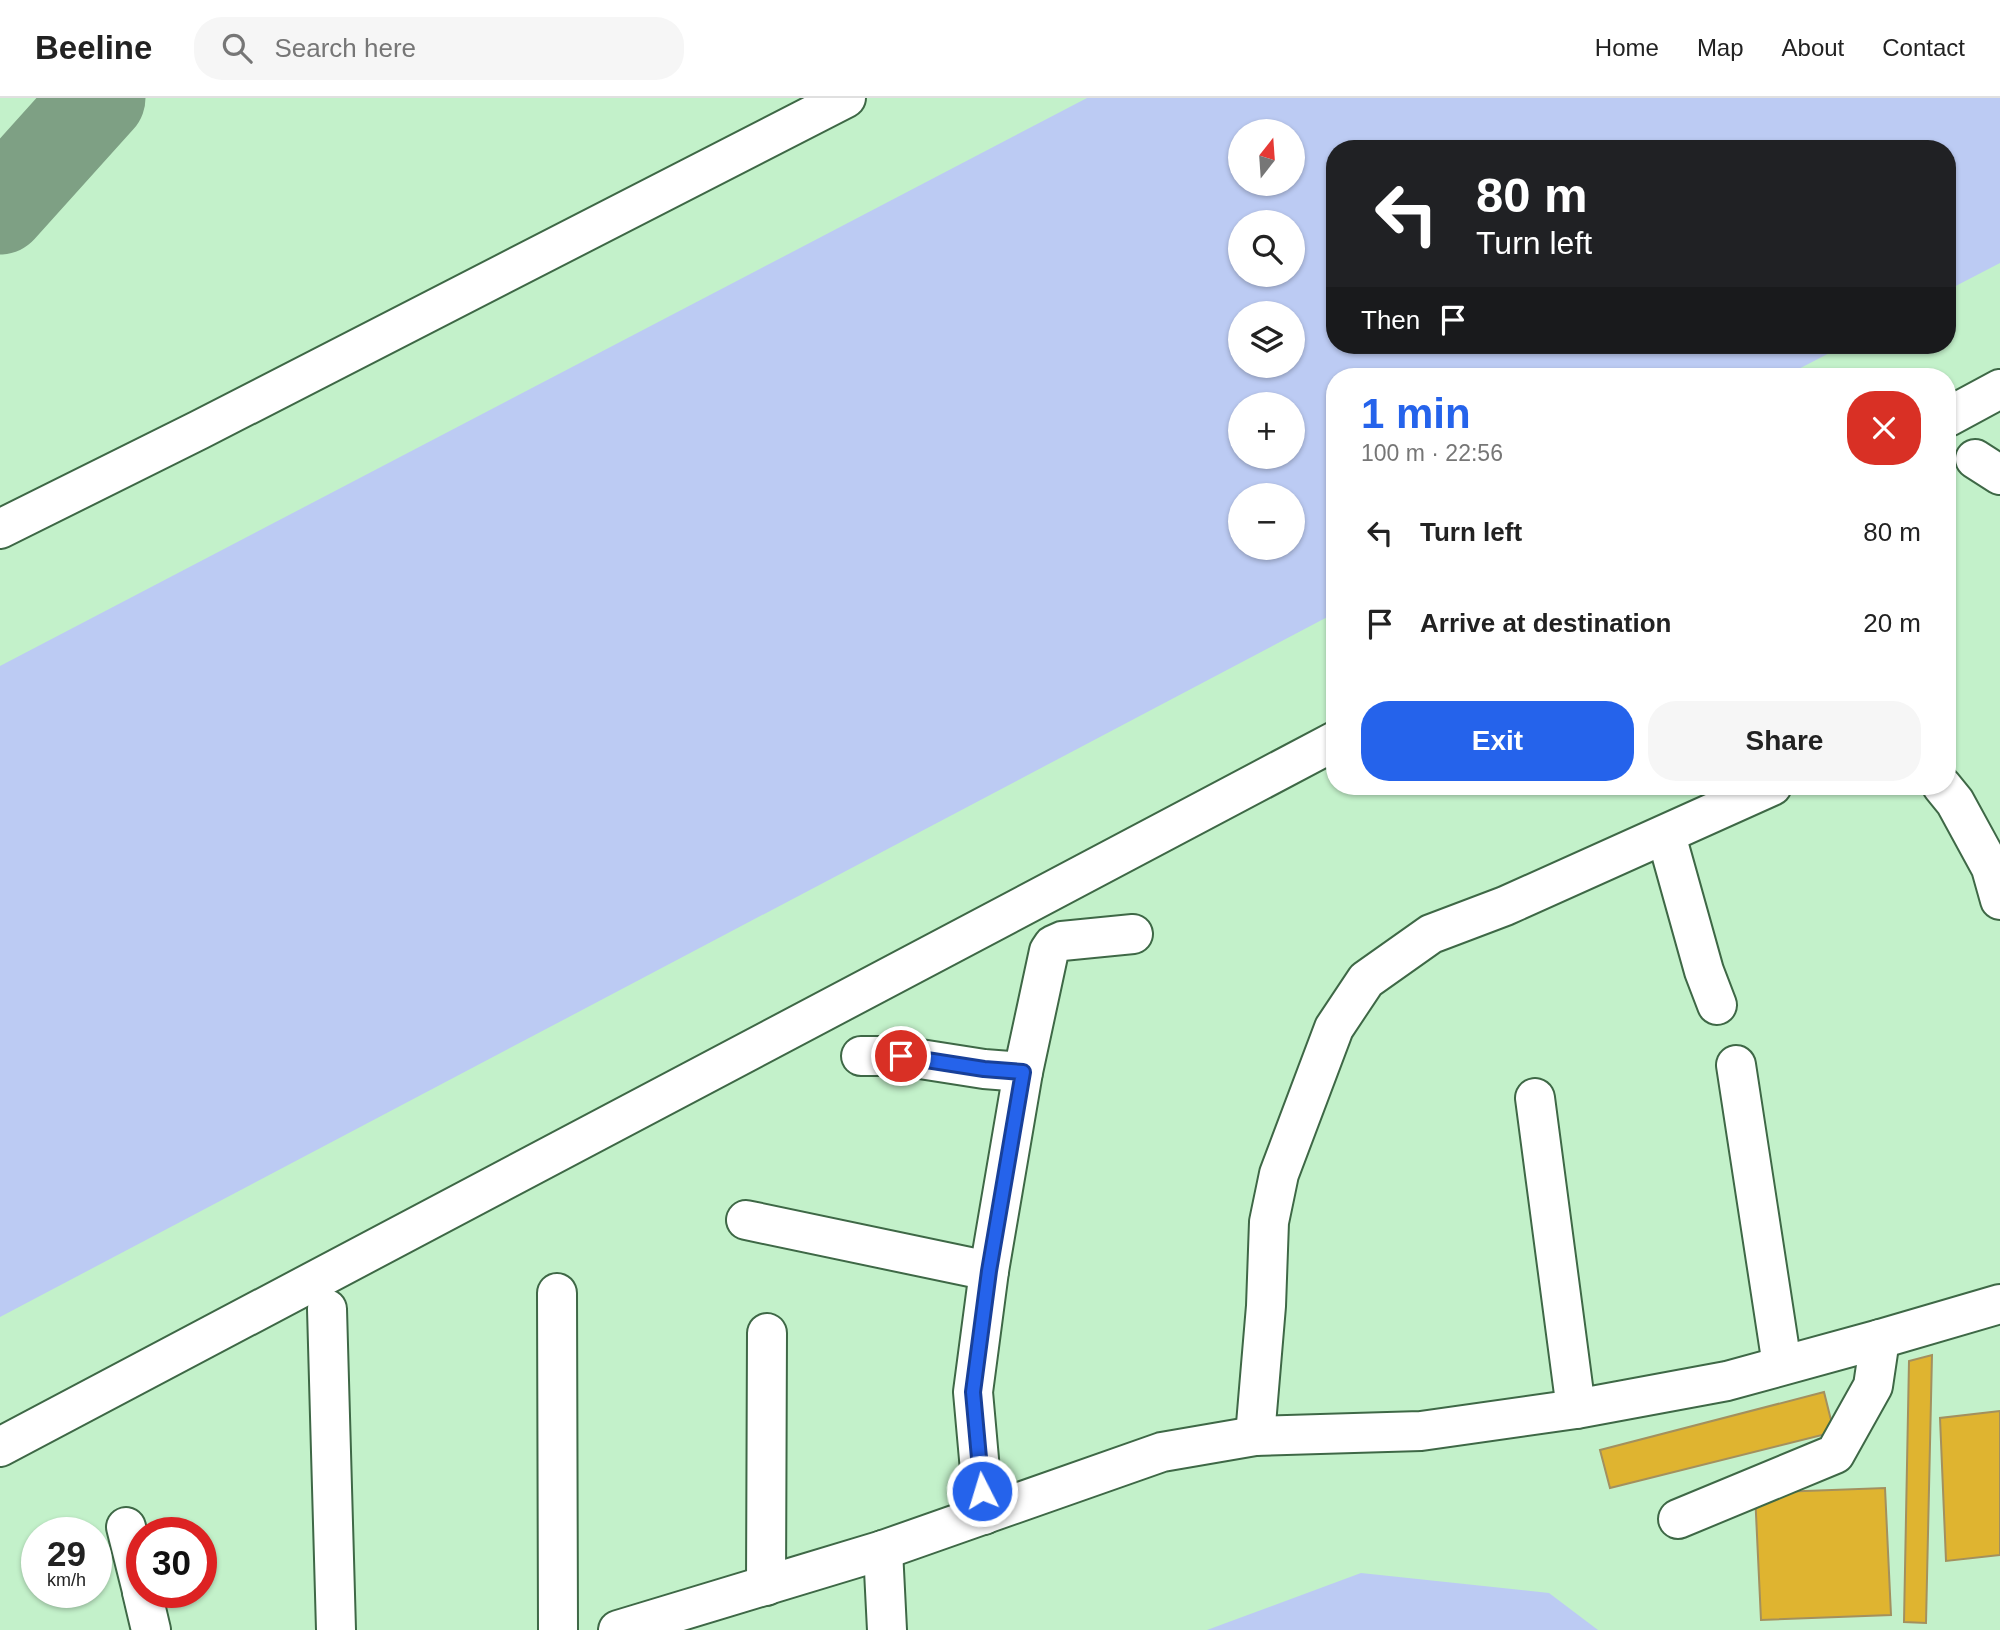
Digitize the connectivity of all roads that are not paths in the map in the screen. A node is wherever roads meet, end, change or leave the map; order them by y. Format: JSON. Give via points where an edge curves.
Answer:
{"nodes":[{"id":1,"x":846,"y":98,"type":"edge"},
{"id":2,"x":2000,"y":389,"type":"edge"},
{"id":3,"x":1956,"y":413,"type":"edge"},
{"id":4,"x":0,"y":529,"type":"edge"},
{"id":5,"x":1326,"y":746,"type":"edge"},
{"id":6,"x":1753,"y":795,"type":"edge"},
{"id":7,"x":1949,"y":795,"type":"edge"},
{"id":8,"x":1666,"y":835,"type":"junction"},
{"id":9,"x":2000,"y":900,"type":"edge"},
{"id":10,"x":1133,"y":934,"type":"dead end"},
{"id":11,"x":1717,"y":1005,"type":"dead end"},
{"id":12,"x":862,"y":1056,"type":"dead end"},
{"id":13,"x":1736,"y":1065,"type":"dead end"},
{"id":14,"x":1023,"y":1072,"type":"junction"},
{"id":15,"x":1535,"y":1098,"type":"dead end"},
{"id":16,"x":746,"y":1220,"type":"dead end"},
{"id":17,"x":989,"y":1271,"type":"junction"},
{"id":18,"x":557,"y":1293,"type":"dead end"},
{"id":19,"x":2000,"y":1304,"type":"edge"},
{"id":20,"x":327,"y":1308,"type":"dead end"},
{"id":21,"x":767,"y":1333,"type":"dead end"},
{"id":22,"x":1880,"y":1339,"type":"junction"},
{"id":23,"x":1782,"y":1365,"type":"junction"},
{"id":24,"x":1576,"y":1409,"type":"junction"},
{"id":25,"x":1255,"y":1436,"type":"junction"},
{"id":26,"x":0,"y":1447,"type":"edge"},
{"id":27,"x":984,"y":1515,"type":"junction"},
{"id":28,"x":1678,"y":1519,"type":"dead end"},
{"id":29,"x":883,"y":1550,"type":"junction"},
{"id":30,"x":766,"y":1586,"type":"junction"},
{"id":31,"x":146,"y":1608,"type":"edge"},
{"id":32,"x":151,"y":1630,"type":"edge"},
{"id":33,"x":336,"y":1630,"type":"edge"},
{"id":34,"x":558,"y":1630,"type":"edge"},
{"id":35,"x":622,"y":1630,"type":"edge"},
{"id":36,"x":887,"y":1630,"type":"edge"}],
"edges":[{"from":1,"to":4,"type":"street"},
{"from":2,"to":3,"type":"street"},
{"from":5,"to":26,"type":"street"},
{"from":6,"to":8,"type":"street"},
{"from":7,"to":9,"type":"street","via":[[1991,868]]},
{"from":8,"to":11,"type":"street"},
{"from":8,"to":25,"type":"street","via":[[1431,934],[1366,979],[1334,1028],[1279,1174],[1269,1222]]},
{"from":10,"to":14,"type":"street","via":[[1053,945]]},
{"from":12,"to":14,"type":"street","via":[[901,1056]]},
{"from":13,"to":23,"type":"street"},
{"from":14,"to":17,"type":"street"},
{"from":15,"to":24,"type":"street"},
{"from":16,"to":17,"type":"street"},
{"from":17,"to":27,"type":"street","via":[[973,1392]]},
{"from":18,"to":34,"type":"street"},
{"from":19,"to":22,"type":"street"},
{"from":20,"to":33,"type":"street"},
{"from":21,"to":30,"type":"street"},
{"from":22,"to":23,"type":"street"},
{"from":22,"to":28,"type":"street","via":[[1873,1386],[1835,1454]]},
{"from":23,"to":24,"type":"street","via":[[1727,1381]]},
{"from":24,"to":25,"type":"street","via":[[1421,1430]]},
{"from":25,"to":27,"type":"street","via":[[1162,1452]]},
{"from":27,"to":29,"type":"street"},
{"from":29,"to":30,"type":"street"},
{"from":29,"to":36,"type":"street"},
{"from":30,"to":35,"type":"street"},
{"from":31,"to":32,"type":"street"}]}
